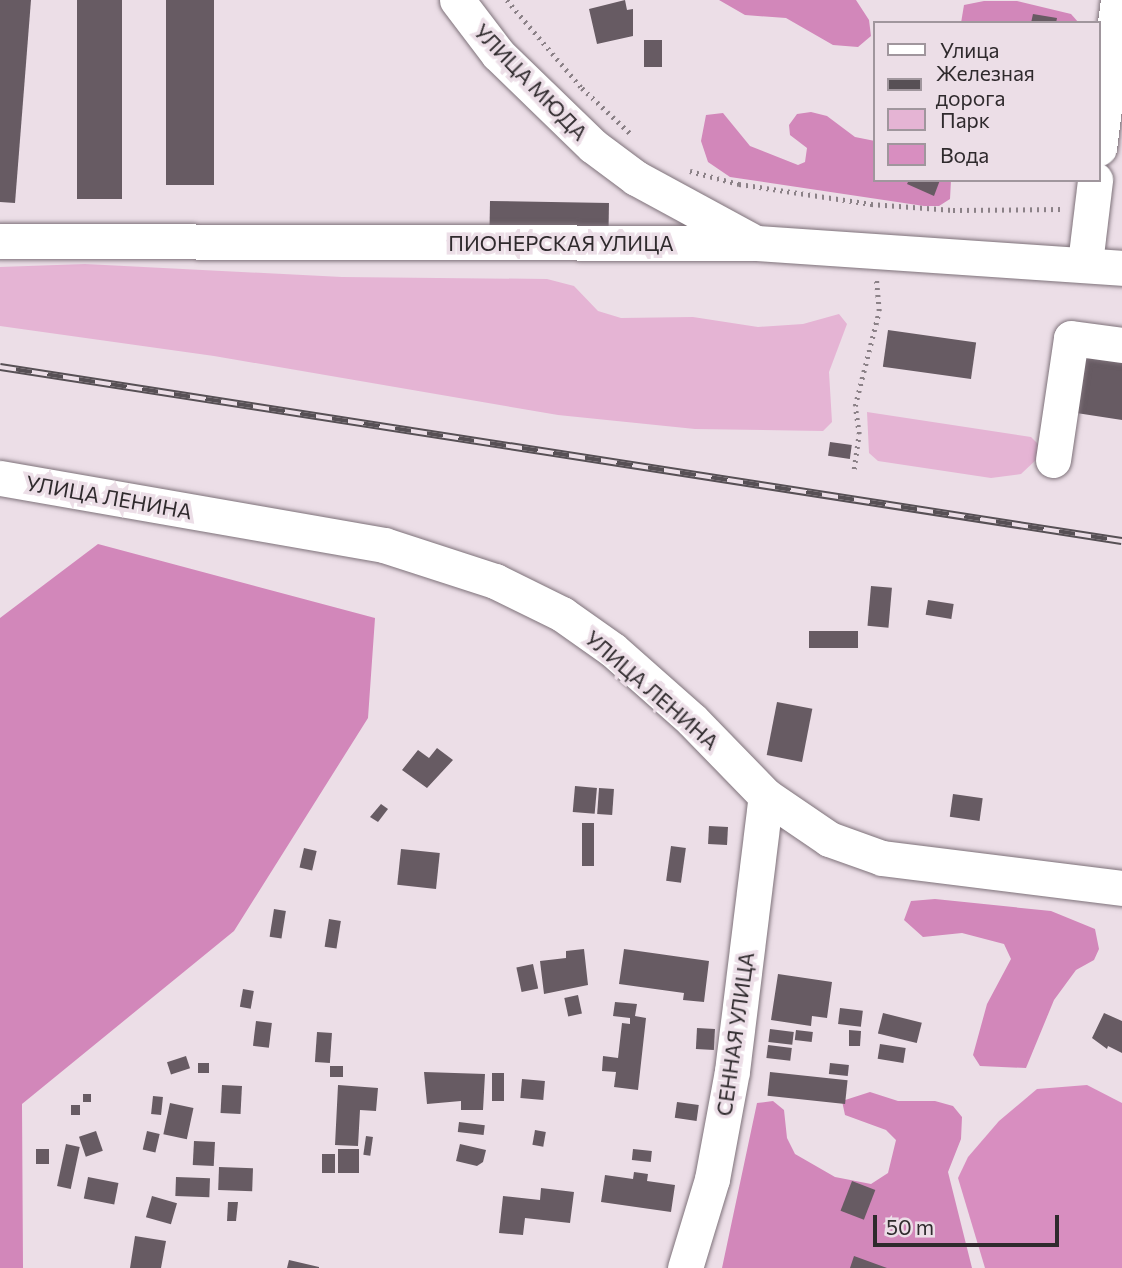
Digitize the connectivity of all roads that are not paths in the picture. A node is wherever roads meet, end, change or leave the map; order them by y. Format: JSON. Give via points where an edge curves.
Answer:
{"nodes":[{"id":1,"x":457,"y":0,"type":"edge"},
{"id":2,"x":1118,"y":0,"type":"edge"},
{"id":3,"x":1114,"y":92,"type":"edge"},
{"id":4,"x":1101,"y":141,"type":"edge"},
{"id":5,"x":1093,"y":194,"type":"edge"},
{"id":6,"x":0,"y":241,"type":"edge"},
{"id":7,"x":756,"y":243,"type":"junction"},
{"id":8,"x":1085,"y":263,"type":"junction"},
{"id":9,"x":1122,"y":268,"type":"edge"},
{"id":10,"x":1122,"y":345,"type":"edge"},
{"id":11,"x":1053,"y":460,"type":"dead end"},
{"id":12,"x":0,"y":478,"type":"edge"},
{"id":13,"x":766,"y":796,"type":"junction"},
{"id":14,"x":1122,"y":888,"type":"edge"},
{"id":15,"x":685,"y":1268,"type":"edge"}],
"edges":[{"from":1,"to":7,"type":"street","name":"УЛИЦА МЮДА","via":[[498,54],[593,146],[647,185]]},
{"from":2,"to":3,"type":"street"},
{"from":3,"to":4,"type":"street"},
{"from":5,"to":8,"type":"street"},
{"from":6,"to":7,"type":"street","name":"ПИОНЕРСКАЯ УЛИЦА"},
{"from":7,"to":8,"type":"street","name":"ПИОНЕРСКАЯ УЛИЦА"},
{"from":8,"to":9,"type":"street","name":"ПИОНЕРСКАЯ УЛИЦА"},
{"from":10,"to":11,"type":"street","via":[[1071,338]]},
{"from":12,"to":13,"type":"street","name":"УЛИЦА ЛЕНИНА","via":[[384,545],[495,581],[562,614],[613,650],[692,720]]},
{"from":13,"to":14,"type":"street","name":"УЛИЦА ЛЕНИНА","via":[[829,839],[882,858]]},
{"from":13,"to":15,"type":"street","name":"СЕННАЯ УЛИЦА","via":[[732,1071],[712,1179]]}]}
